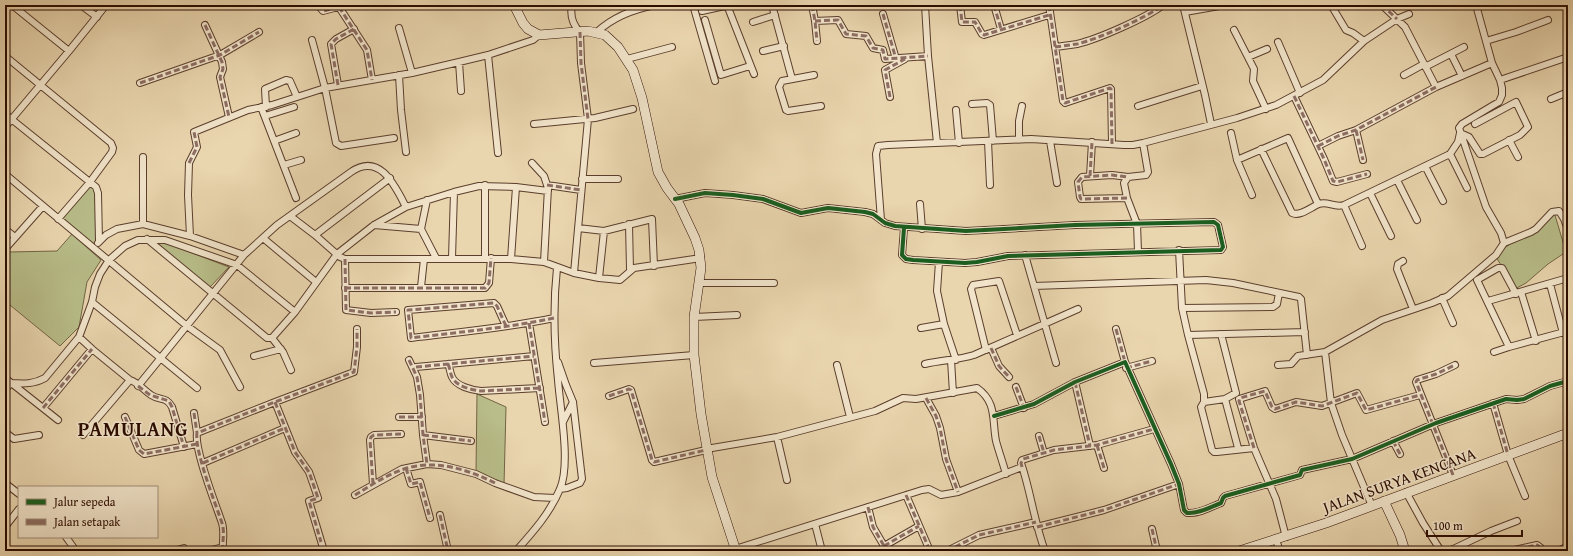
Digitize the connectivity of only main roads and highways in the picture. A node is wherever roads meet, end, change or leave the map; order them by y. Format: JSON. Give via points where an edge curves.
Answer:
{"nodes":[{"id":1,"x":514,"y":5,"type":"edge"},
{"id":2,"x":1568,"y":433,"type":"edge"},
{"id":3,"x":1384,"y":501,"type":"junction"},
{"id":4,"x":736,"y":550,"type":"edge"},
{"id":5,"x":1239,"y":551,"type":"edge"},
{"id":6,"x":1404,"y":551,"type":"edge"}],
"edges":[{"from":1,"to":4,"type":"main road","via":[[523,23],[539,35],[580,32],[597,32],[605,35],[627,59],[633,70],[658,172],[677,199],[701,258],[694,317],[694,356],[700,414],[712,477]]},
{"from":2,"to":3,"type":"main road","name":"JALAN SURYA KENCANA"},
{"from":3,"to":5,"type":"main road","name":"JALAN SURYA KENCANA","via":[[1286,537]]},
{"from":3,"to":6,"type":"main road"}]}
